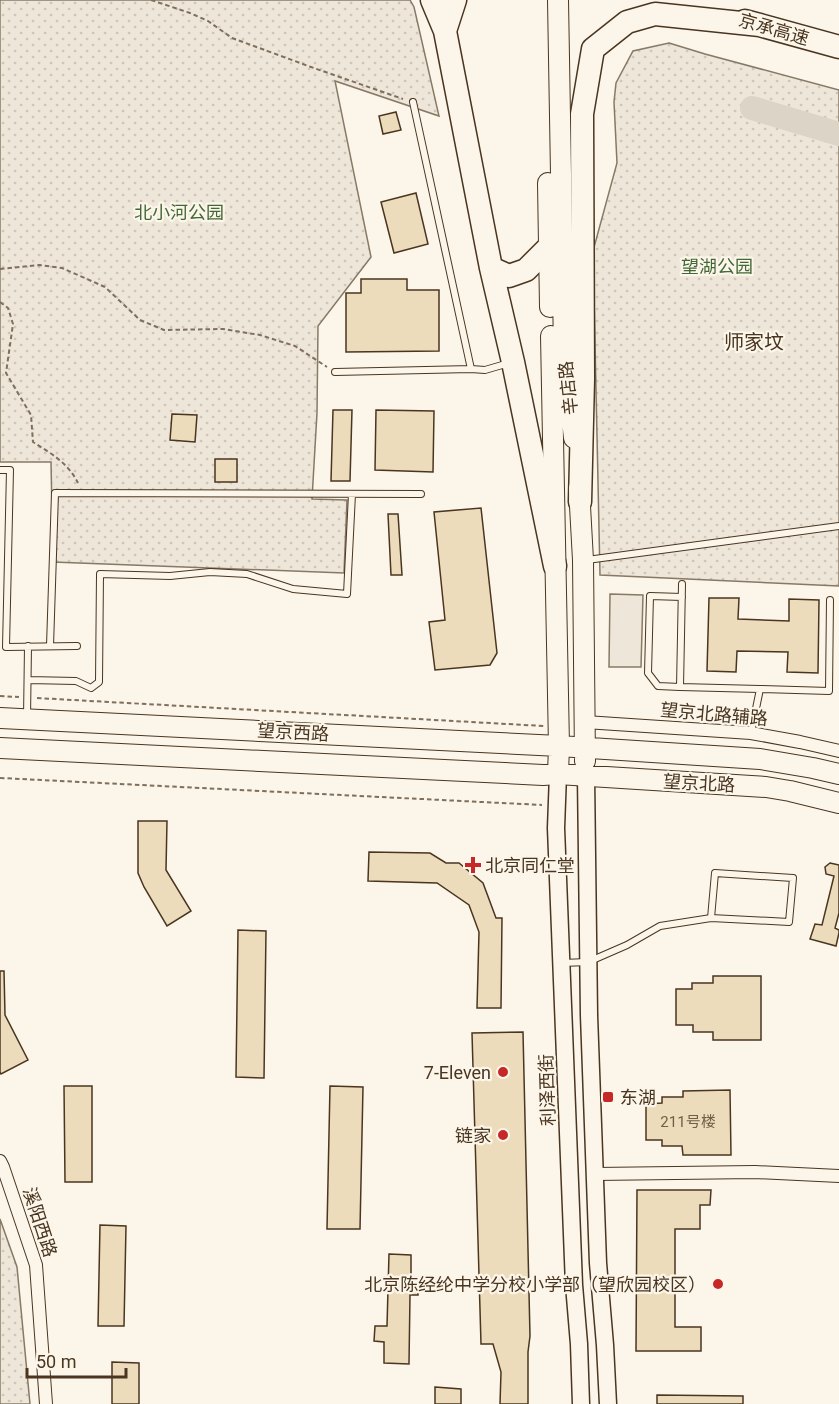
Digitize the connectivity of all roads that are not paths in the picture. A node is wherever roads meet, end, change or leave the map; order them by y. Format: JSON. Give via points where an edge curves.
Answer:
{"nodes":[{"id":1,"x":432,"y":0,"type":"edge"},
{"id":2,"x":455,"y":0,"type":"edge"},
{"id":3,"x":544,"y":0,"type":"edge"},
{"id":4,"x":558,"y":0,"type":"edge"},
{"id":5,"x":674,"y":0,"type":"edge"},
{"id":6,"x":760,"y":25,"type":"junction"},
{"id":7,"x":445,"y":31,"type":"junction"},
{"id":8,"x":839,"y":47,"type":"edge"},
{"id":9,"x":413,"y":102,"type":"road end"},
{"id":10,"x":548,"y":248,"type":"junction"},
{"id":11,"x":491,"y":268,"type":"junction"},
{"id":12,"x":513,"y":362,"type":"junction"},
{"id":13,"x":471,"y":369,"type":"junction"},
{"id":14,"x":335,"y":372,"type":"road end"},
{"id":15,"x":0,"y":470,"type":"edge"},
{"id":16,"x":352,"y":494,"type":"junction"},
{"id":17,"x":421,"y":494,"type":"dead end"},
{"id":18,"x":580,"y":502,"type":"junction"},
{"id":19,"x":839,"y":526,"type":"edge"},
{"id":20,"x":0,"y":557,"type":"edge"},
{"id":21,"x":8,"y":558,"type":"junction"},
{"id":22,"x":583,"y":560,"type":"junction"},
{"id":23,"x":555,"y":566,"type":"junction"},
{"id":24,"x":682,"y":584,"type":"dead end"},
{"id":25,"x":682,"y":597,"type":"junction"},
{"id":26,"x":830,"y":600,"type":"dead end"},
{"id":27,"x":28,"y":646,"type":"junction"},
{"id":28,"x":50,"y":646,"type":"junction"},
{"id":29,"x":77,"y":646,"type":"dead end"},
{"id":30,"x":28,"y":680,"type":"junction"},
{"id":31,"x":680,"y":687,"type":"junction"},
{"id":32,"x":760,"y":689,"type":"junction"},
{"id":33,"x":0,"y":718,"type":"edge"},
{"id":34,"x":27,"y":719,"type":"junction"},
{"id":35,"x":585,"y":722,"type":"junction"},
{"id":36,"x":751,"y":733,"type":"junction"},
{"id":37,"x":559,"y":736,"type":"junction"},
{"id":38,"x":0,"y":748,"type":"edge"},
{"id":39,"x":585,"y":748,"type":"junction"},
{"id":40,"x":839,"y":751,"type":"edge"},
{"id":41,"x":558,"y":774,"type":"junction"},
{"id":42,"x":839,"y":774,"type":"edge"},
{"id":43,"x":586,"y":776,"type":"junction"},
{"id":44,"x":839,"y":803,"type":"edge"},
{"id":45,"x":711,"y":918,"type":"junction"},
{"id":46,"x":588,"y":962,"type":"junction"},
{"id":47,"x":562,"y":963,"type":"junction"},
{"id":48,"x":0,"y":1161,"type":"edge"},
{"id":49,"x":595,"y":1174,"type":"junction"},
{"id":50,"x":839,"y":1176,"type":"edge"},
{"id":51,"x":46,"y":1404,"type":"edge"},
{"id":52,"x":581,"y":1404,"type":"edge"},
{"id":53,"x":608,"y":1404,"type":"edge"}],
"edges":[{"from":1,"to":7,"type":"highway"},
{"from":2,"to":7,"type":"highway"},
{"from":3,"to":10,"type":"main road","name":"辛店路"},
{"from":4,"to":18,"type":"main road","name":"辛店路","via":[[564,349]]},
{"from":5,"to":6,"type":"highway","name":"京承高速"},
{"from":6,"to":8,"type":"highway","name":"京承高速"},
{"from":6,"to":18,"type":"highway","via":[[655,14],[627,22],[593,49],[582,114]]},
{"from":7,"to":11,"type":"highway"},
{"from":9,"to":13,"type":"lane"},
{"from":10,"to":11,"type":"highway","via":[[526,270],[509,276]]},
{"from":10,"to":23,"type":"main road","name":"辛店路"},
{"from":11,"to":12,"type":"highway"},
{"from":12,"to":13,"type":"lane","via":[[485,370]]},
{"from":12,"to":23,"type":"highway"},
{"from":13,"to":14,"type":"lane"},
{"from":15,"to":21,"type":"lane","via":[[10,470]]},
{"from":16,"to":17,"type":"lane"},
{"from":16,"to":28,"type":"lane","via":[[55,494]]},
{"from":16,"to":30,"type":"lane","via":[[347,594],[293,588],[247,574],[100,574],[99,682],[92,688],[76,681]]},
{"from":18,"to":22,"type":"main road","name":"辛店路"},
{"from":19,"to":22,"type":"lane"},
{"from":20,"to":21,"type":"lane"},
{"from":21,"to":27,"type":"lane","via":[[6,646]]},
{"from":22,"to":35,"type":"main road","name":"辛店路"},
{"from":23,"to":37,"type":"main road","name":"辛店路"},
{"from":24,"to":25,"type":"lane"},
{"from":25,"to":31,"type":"lane"},
{"from":25,"to":31,"type":"lane","via":[[650,596],[648,640],[648,673],[658,686]]},
{"from":26,"to":32,"type":"lane","via":[[829,691]]},
{"from":27,"to":28,"type":"lane"},
{"from":27,"to":30,"type":"lane"},
{"from":28,"to":29,"type":"lane"},
{"from":30,"to":34,"type":"lane"},
{"from":31,"to":32,"type":"lane"},
{"from":32,"to":36,"type":"lane"},
{"from":33,"to":34,"type":"main road","name":"望京西路"},
{"from":34,"to":37,"type":"main road","name":"望京西路"},
{"from":35,"to":36,"type":"street","name":"望京北路辅路"},
{"from":35,"to":39,"type":"main road","name":"辛店路"},
{"from":36,"to":40,"type":"street","name":"望京北路辅路"},
{"from":37,"to":39,"type":"main road","name":"望京西路"},
{"from":37,"to":41,"type":"main road","name":"辛店路"},
{"from":38,"to":41,"type":"main road","name":"望京西路"},
{"from":39,"to":42,"type":"main road","name":"望京北路","via":[[760,759]]},
{"from":39,"to":43,"type":"main road","name":"辛店路"},
{"from":41,"to":43,"type":"main road","name":"望京北路"},
{"from":41,"to":47,"type":"street","name":"利泽西街","via":[[556,828]]},
{"from":43,"to":44,"type":"main road","name":"望京北路","via":[[766,787]]},
{"from":43,"to":46,"type":"street"},
{"from":45,"to":45,"type":"lane","via":[[789,922],[793,878],[715,873]]},
{"from":45,"to":46,"type":"lane","via":[[660,926]]},
{"from":46,"to":47,"type":"lane"},
{"from":46,"to":49,"type":"street"},
{"from":47,"to":52,"type":"street","name":"利泽西街"},
{"from":48,"to":51,"type":"street","name":"溪阳西路","via":[[36,1265]]},
{"from":49,"to":50,"type":"street","via":[[755,1172]]},
{"from":49,"to":53,"type":"street"}]}
